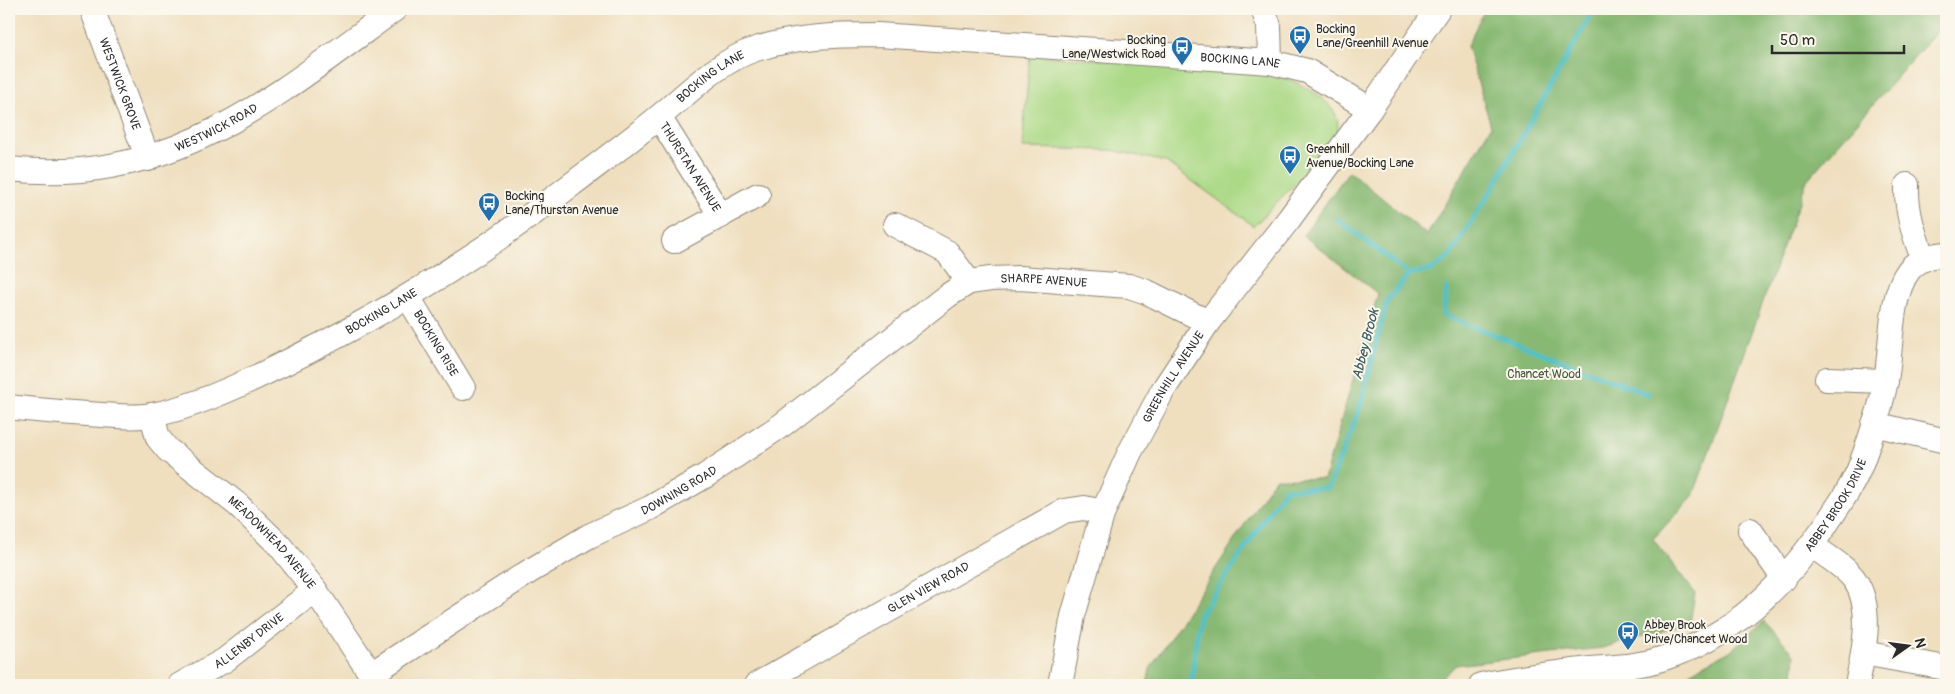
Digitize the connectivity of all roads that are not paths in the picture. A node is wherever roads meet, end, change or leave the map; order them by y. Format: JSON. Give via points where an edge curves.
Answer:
{"nodes":[{"id":1,"x":92,"y":9,"type":"edge"},
{"id":2,"x":395,"y":9,"type":"edge"},
{"id":3,"x":1264,"y":9,"type":"edge"},
{"id":4,"x":1438,"y":9,"type":"edge"},
{"id":5,"x":1270,"y":62,"type":"junction"},
{"id":6,"x":1370,"y":109,"type":"junction"},
{"id":7,"x":659,"y":117,"type":"junction"},
{"id":8,"x":148,"y":159,"type":"junction"},
{"id":9,"x":9,"y":170,"type":"edge"},
{"id":10,"x":1907,"y":185,"type":"dead end"},
{"id":11,"x":758,"y":195,"type":"dead end"},
{"id":12,"x":721,"y":216,"type":"junction"},
{"id":13,"x":895,"y":225,"type":"dead end"},
{"id":14,"x":674,"y":241,"type":"dead end"},
{"id":15,"x":1946,"y":254,"type":"edge"},
{"id":16,"x":1923,"y":259,"type":"junction"},
{"id":17,"x":970,"y":282,"type":"junction"},
{"id":18,"x":408,"y":297,"type":"junction"},
{"id":19,"x":1208,"y":322,"type":"junction"},
{"id":20,"x":1827,"y":379,"type":"dead end"},
{"id":21,"x":1886,"y":381,"type":"junction"},
{"id":22,"x":463,"y":388,"type":"dead end"},
{"id":23,"x":9,"y":407,"type":"edge"},
{"id":24,"x":152,"y":415,"type":"junction"},
{"id":25,"x":1874,"y":424,"type":"junction"},
{"id":26,"x":1946,"y":441,"type":"edge"},
{"id":27,"x":1103,"y":512,"type":"junction"},
{"id":28,"x":1750,"y":530,"type":"dead end"},
{"id":29,"x":1811,"y":545,"type":"junction"},
{"id":30,"x":1784,"y":579,"type":"junction"},
{"id":31,"x":315,"y":590,"type":"junction"},
{"id":32,"x":1864,"y":653,"type":"junction"},
{"id":33,"x":1946,"y":668,"type":"edge"},
{"id":34,"x":373,"y":680,"type":"edge"},
{"id":35,"x":180,"y":685,"type":"edge"},
{"id":36,"x":756,"y":685,"type":"edge"},
{"id":37,"x":1060,"y":685,"type":"edge"},
{"id":38,"x":1481,"y":685,"type":"edge"},
{"id":39,"x":1857,"y":685,"type":"edge"}],
"edges":[{"from":1,"to":8,"type":"street","name":"WESTWICK GROVE"},
{"from":2,"to":8,"type":"street","name":"WESTWICK ROAD","via":[[277,95],[234,122],[190,144]]},
{"from":3,"to":5,"type":"street","via":[[1269,26]]},
{"from":4,"to":6,"type":"street"},
{"from":5,"to":6,"type":"street","name":"BOCKING LANE","via":[[1307,72]]},
{"from":5,"to":7,"type":"street","name":"BOCKING LANE","via":[[878,35],[830,35],[754,50],[717,68]]},
{"from":6,"to":19,"type":"street","name":"GREENHILL AVENUE"},
{"from":7,"to":12,"type":"street","name":"THURSTAN AVENUE"},
{"from":7,"to":18,"type":"street","name":"BOCKING LANE","via":[[507,234]]},
{"from":8,"to":9,"type":"street","name":"WESTWICK ROAD","via":[[109,167]]},
{"from":10,"to":16,"type":"street","via":[[1906,206]]},
{"from":11,"to":12,"type":"street","name":"THURSTAN AVENUE"},
{"from":12,"to":14,"type":"street","name":"THURSTAN AVENUE"},
{"from":13,"to":17,"type":"street","via":[[947,252]]},
{"from":15,"to":16,"type":"street"},
{"from":16,"to":21,"type":"street","name":"ABBEY BROOK DRIVE","via":[[1910,269],[1903,282],[1896,306]]},
{"from":17,"to":19,"type":"street","name":"SHARPE AVENUE","via":[[1020,278],[1129,286]]},
{"from":17,"to":34,"type":"street","name":"DOWNING ROAD","via":[[947,296],[782,425],[650,508],[589,536],[530,571]]},
{"from":18,"to":22,"type":"street","name":"BOCKING RISE"},
{"from":18,"to":24,"type":"street","name":"BOCKING LANE","via":[[324,345],[252,380]]},
{"from":19,"to":27,"type":"street","name":"GREENHILL AVENUE","via":[[1164,390],[1130,452]]},
{"from":20,"to":21,"type":"street"},
{"from":21,"to":25,"type":"street","name":"ABBEY BROOK DRIVE"},
{"from":23,"to":24,"type":"street","name":"BOCKING LANE","via":[[127,417]]},
{"from":24,"to":31,"type":"street","name":"MEADOWHEAD AVENUE","via":[[158,438],[168,450],[238,505],[280,546]]},
{"from":25,"to":26,"type":"street"},
{"from":25,"to":29,"type":"street","name":"ABBEY BROOK DRIVE","via":[[1861,465],[1841,502]]},
{"from":27,"to":36,"type":"street","name":"GLEN VIEW ROAD","via":[[1084,508],[1064,511]]},
{"from":27,"to":37,"type":"street","name":"GREENHILL AVENUE","via":[[1073,616]]},
{"from":28,"to":30,"type":"street"},
{"from":29,"to":30,"type":"street","name":"ABBEY BROOK DRIVE"},
{"from":29,"to":32,"type":"street","via":[[1853,578],[1860,590],[1865,615]]},
{"from":30,"to":38,"type":"street","name":"ABBEY BROOK DRIVE","via":[[1757,606],[1727,628],[1701,643],[1660,659],[1624,667]]},
{"from":31,"to":34,"type":"street","name":"MEADOWHEAD AVENUE"},
{"from":31,"to":35,"type":"street","name":"ALLENBY DRIVE","via":[[225,660]]},
{"from":32,"to":33,"type":"street"},
{"from":32,"to":39,"type":"street"}]}
